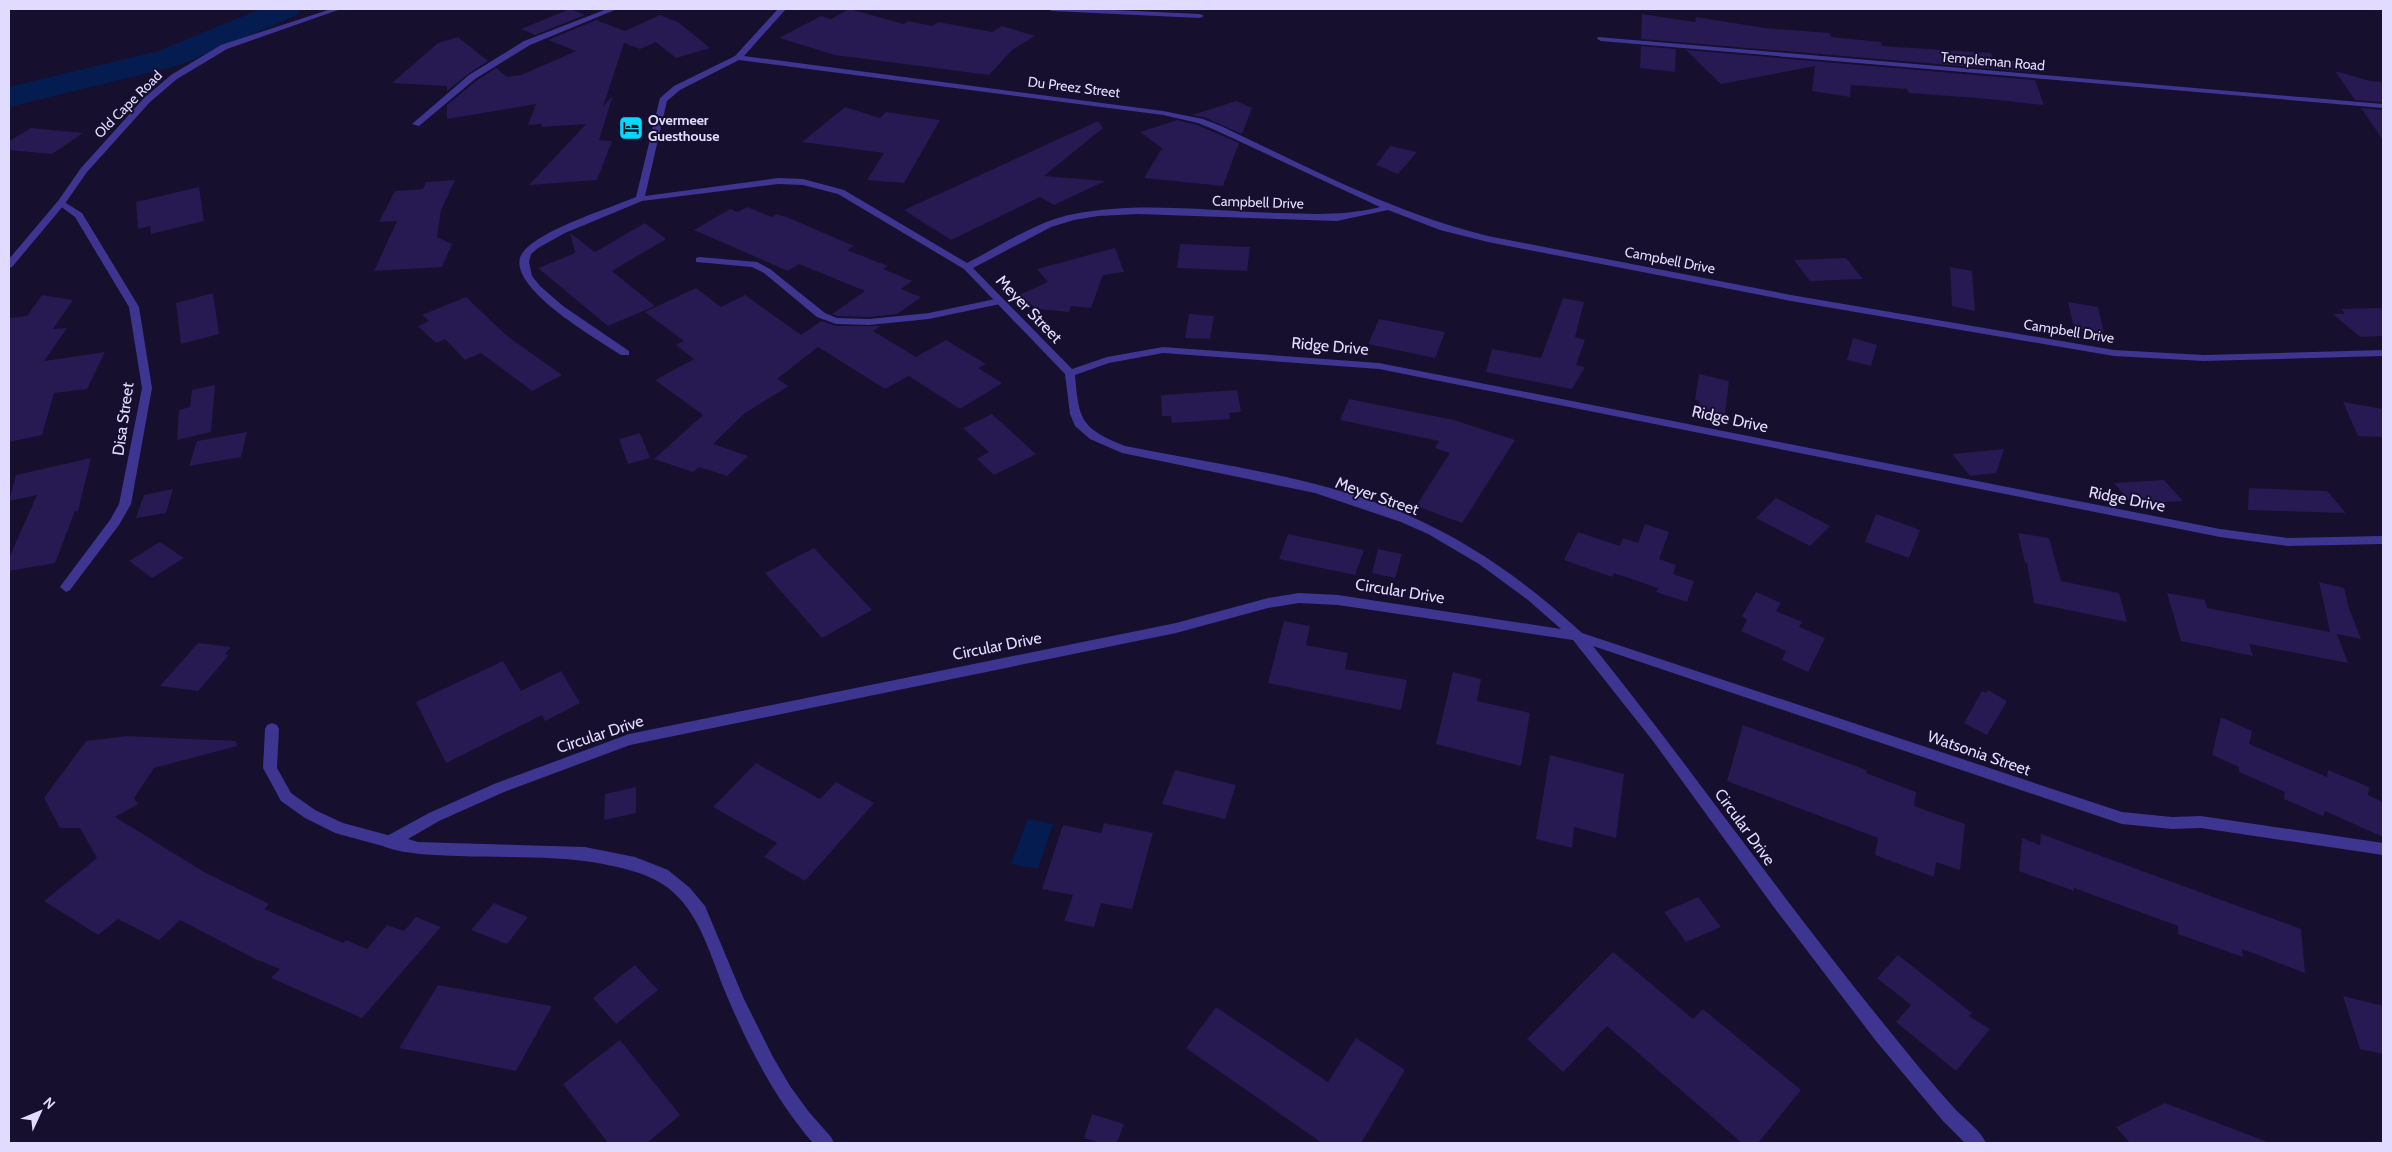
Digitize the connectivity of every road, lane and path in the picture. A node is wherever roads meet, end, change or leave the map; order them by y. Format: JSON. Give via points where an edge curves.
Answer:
{"nodes":[{"id":1,"x":337,"y":9,"type":"edge"},
{"id":2,"x":612,"y":9,"type":"edge"},
{"id":3,"x":782,"y":9,"type":"edge"},
{"id":4,"x":1052,"y":9,"type":"edge"},
{"id":5,"x":1200,"y":16,"type":"dead end"},
{"id":6,"x":1601,"y":39,"type":"dead end"},
{"id":7,"x":738,"y":58,"type":"junction"},
{"id":8,"x":2383,"y":106,"type":"edge"},
{"id":9,"x":416,"y":124,"type":"dead end"},
{"id":10,"x":640,"y":199,"type":"junction"},
{"id":11,"x":61,"y":203,"type":"junction"},
{"id":12,"x":1388,"y":207,"type":"junction"},
{"id":13,"x":699,"y":260,"type":"dead end"},
{"id":14,"x":9,"y":265,"type":"edge"},
{"id":15,"x":966,"y":267,"type":"junction"},
{"id":16,"x":1000,"y":300,"type":"junction"},
{"id":17,"x":625,"y":353,"type":"dead end"},
{"id":18,"x":2383,"y":353,"type":"edge"},
{"id":19,"x":1070,"y":373,"type":"junction"},
{"id":20,"x":2383,"y":540,"type":"edge"},
{"id":21,"x":66,"y":587,"type":"dead end"},
{"id":22,"x":1577,"y":636,"type":"junction"},
{"id":23,"x":272,"y":729,"type":"dead end"},
{"id":24,"x":390,"y":842,"type":"junction"},
{"id":25,"x":2383,"y":848,"type":"edge"},
{"id":26,"x":825,"y":1143,"type":"edge"},
{"id":27,"x":1977,"y":1143,"type":"edge"}],
"edges":[{"from":1,"to":11,"type":"street","name":"Old Cape Road","via":[[224,47],[174,77],[147,100],[116,134],[84,170]]},
{"from":2,"to":9,"type":"street","via":[[527,43],[484,68]]},
{"from":3,"to":7,"type":"street"},
{"from":4,"to":5,"type":"street"},
{"from":6,"to":8,"type":"street","name":"Templeman Road"},
{"from":7,"to":10,"type":"street","via":[[677,88],[663,100]]},
{"from":7,"to":12,"type":"street","name":"Du Preez Street","via":[[1200,120]]},
{"from":10,"to":15,"type":"street","name":"Meyer Street","via":[[778,181],[819,185],[841,192]]},
{"from":10,"to":17,"type":"street","name":"Meyer Street","via":[[551,236],[527,253],[524,261],[528,278],[542,292]]},
{"from":11,"to":14,"type":"street","name":"Old Cape Road"},
{"from":11,"to":21,"type":"street","name":"Disa Street","via":[[79,215],[134,307],[147,388],[125,504]]},
{"from":12,"to":15,"type":"street","name":"Campbell Drive","via":[[1363,214],[1322,218],[1138,211],[1098,213],[1048,225]]},
{"from":12,"to":18,"type":"street","name":"Campbell Drive","via":[[1443,228],[1488,239],[1791,298],[2114,353],[2204,358]]},
{"from":13,"to":16,"type":"street","via":[[754,264],[820,315],[836,321],[869,322],[929,316]]},
{"from":15,"to":16,"type":"street","name":"Meyer Street"},
{"from":16,"to":19,"type":"street","name":"Meyer Street"},
{"from":19,"to":20,"type":"street","name":"Ridge Drive","via":[[1107,360],[1163,350],[1379,366],[2220,533],[2288,542]]},
{"from":19,"to":22,"type":"street","name":"Meyer Street","via":[[1076,416],[1084,431],[1096,439],[1122,449],[1336,496],[1407,520],[1501,571],[1532,594]]},
{"from":22,"to":24,"type":"street","name":"Circular Drive","via":[[1338,600],[1299,598],[1268,603],[1176,628],[629,740],[499,788]]},
{"from":22,"to":25,"type":"street","name":"Watsonia Street","via":[[2122,818],[2201,822]]},
{"from":22,"to":27,"type":"street","name":"Circular Drive","via":[[1658,737],[1778,902],[1882,1035],[1948,1115]]},
{"from":23,"to":24,"type":"street","via":[[270,768],[286,797],[340,829]]},
{"from":24,"to":26,"type":"street","via":[[418,848],[585,854],[635,864],[663,875],[685,893],[699,911],[763,1056],[804,1122]]}]}
